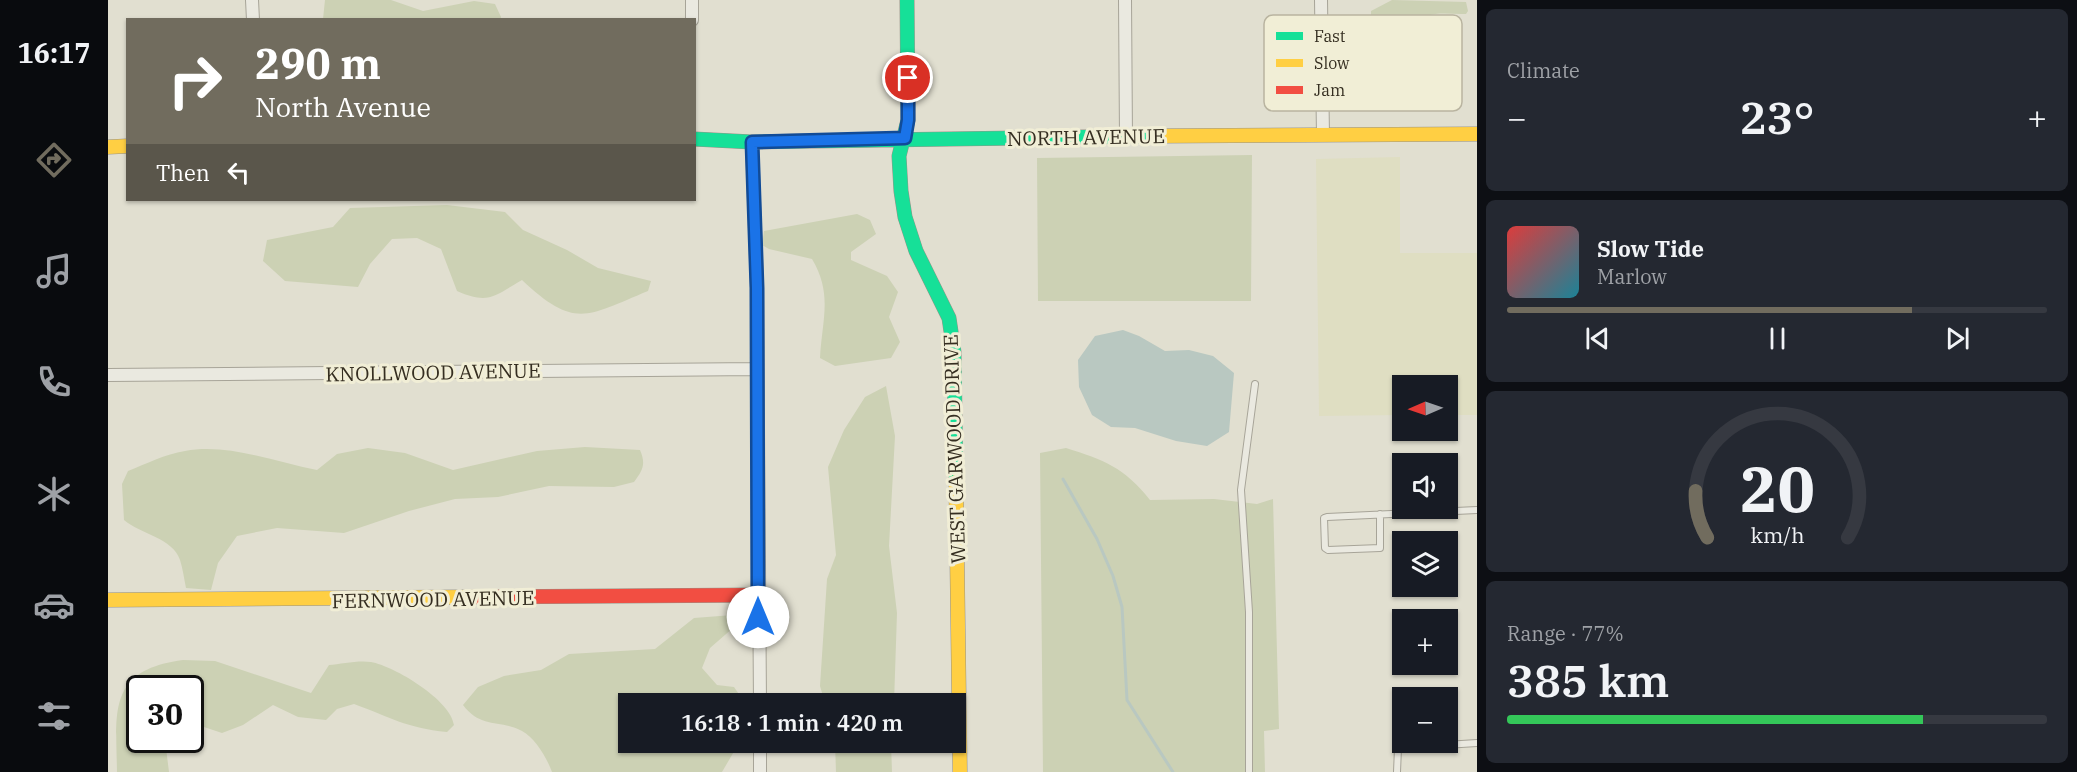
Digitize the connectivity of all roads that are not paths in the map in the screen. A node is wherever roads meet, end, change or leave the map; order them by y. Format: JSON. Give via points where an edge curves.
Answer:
{"nodes":[{"id":1,"x":252,"y":0,"type":"edge"},
{"id":2,"x":692,"y":0,"type":"edge"},
{"id":3,"x":907,"y":0,"type":"edge"},
{"id":4,"x":1125,"y":0,"type":"edge"},
{"id":5,"x":1321,"y":0,"type":"edge"},
{"id":6,"x":1321,"y":15,"type":"edge"},
{"id":7,"x":253,"y":18,"type":"edge"},
{"id":8,"x":692,"y":18,"type":"edge"},
{"id":9,"x":1323,"y":111,"type":"edge"},
{"id":10,"x":1477,"y":134,"type":"edge"},
{"id":11,"x":1323,"y":135,"type":"junction"},
{"id":12,"x":1126,"y":137,"type":"junction"},
{"id":13,"x":905,"y":138,"type":"junction"},
{"id":14,"x":696,"y":139,"type":"edge"},
{"id":15,"x":752,"y":142,"type":"junction"},
{"id":16,"x":126,"y":146,"type":"edge"},
{"id":17,"x":108,"y":147,"type":"edge"},
{"id":18,"x":757,"y":369,"type":"junction"},
{"id":19,"x":108,"y":375,"type":"edge"},
{"id":20,"x":1255,"y":384,"type":"dead end"},
{"id":21,"x":1477,"y":510,"type":"edge"},
{"id":22,"x":1380,"y":514,"type":"junction"},
{"id":23,"x":758,"y":595,"type":"junction"},
{"id":24,"x":108,"y":600,"type":"edge"},
{"id":25,"x":760,"y":693,"type":"edge"},
{"id":26,"x":1477,"y":743,"type":"edge"},
{"id":27,"x":760,"y":753,"type":"edge"},
{"id":28,"x":760,"y":772,"type":"edge"},
{"id":29,"x":960,"y":772,"type":"edge"},
{"id":30,"x":1249,"y":772,"type":"edge"},
{"id":31,"x":1397,"y":772,"type":"edge"}],
"edges":[{"from":1,"to":7,"type":"street"},
{"from":2,"to":8,"type":"street"},
{"from":3,"to":13,"type":"street","name":"WEST GARWOOD DRIVE"},
{"from":4,"to":12,"type":"street"},
{"from":5,"to":6,"type":"street"},
{"from":9,"to":11,"type":"street"},
{"from":10,"to":11,"type":"street","name":"NORTH AVENUE"},
{"from":11,"to":12,"type":"street","name":"NORTH AVENUE"},
{"from":12,"to":13,"type":"street","name":"NORTH AVENUE"},
{"from":13,"to":15,"type":"street","name":"NORTH AVENUE"},
{"from":13,"to":29,"type":"street","name":"WEST GARWOOD DRIVE","via":[[899,156],[905,217],[916,251],[949,318],[954,352]]},
{"from":14,"to":15,"type":"street","name":"NORTH AVENUE"},
{"from":15,"to":18,"type":"street"},
{"from":16,"to":17,"type":"street"},
{"from":18,"to":19,"type":"street","name":"KNOLLWOOD AVENUE"},
{"from":18,"to":23,"type":"street"},
{"from":20,"to":30,"type":"lane","via":[[1241,490],[1249,612]]},
{"from":21,"to":22,"type":"lane"},
{"from":22,"to":22,"type":"lane","via":[[1324,518],[1325,548],[1380,548]]},
{"from":23,"to":24,"type":"street","name":"FERNWOOD AVENUE"},
{"from":23,"to":25,"type":"street"},
{"from":26,"to":31,"type":"lane","via":[[1398,748]]},
{"from":27,"to":28,"type":"street"}]}
